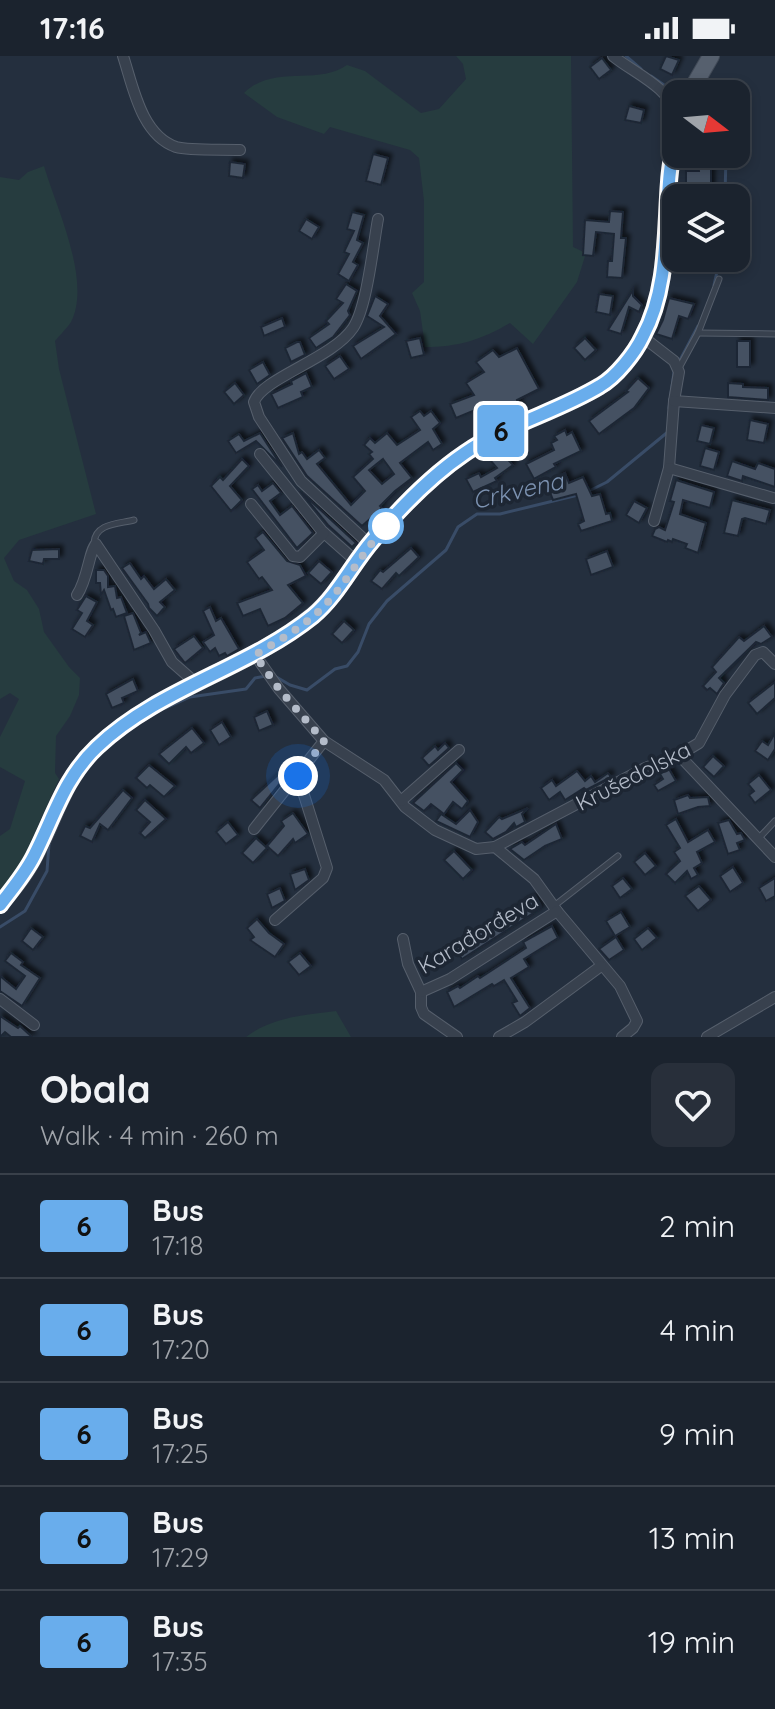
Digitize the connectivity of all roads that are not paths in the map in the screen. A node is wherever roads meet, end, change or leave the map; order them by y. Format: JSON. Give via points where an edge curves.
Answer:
{"nodes":[{"id":1,"x":123,"y":56,"type":"edge"},
{"id":2,"x":613,"y":56,"type":"edge"},
{"id":3,"x":711,"y":56,"type":"edge"},
{"id":4,"x":697,"y":80,"type":"edge"},
{"id":5,"x":662,"y":92,"type":"edge"},
{"id":6,"x":240,"y":150,"type":"dead end"},
{"id":7,"x":671,"y":168,"type":"edge"},
{"id":8,"x":378,"y":219,"type":"dead end"},
{"id":9,"x":719,"y":279,"type":"dead end"},
{"id":10,"x":698,"y":333,"type":"junction"},
{"id":11,"x":775,"y":334,"type":"edge"},
{"id":12,"x":643,"y":337,"type":"junction"},
{"id":13,"x":677,"y":365,"type":"junction"},
{"id":14,"x":674,"y":401,"type":"junction"},
{"id":15,"x":775,"y":408,"type":"edge"},
{"id":16,"x":260,"y":454,"type":"dead end"},
{"id":17,"x":669,"y":468,"type":"junction"},
{"id":18,"x":773,"y":498,"type":"dead end"},
{"id":19,"x":251,"y":504,"type":"dead end"},
{"id":20,"x":134,"y":520,"type":"dead end"},
{"id":21,"x":654,"y":521,"type":"dead end"},
{"id":22,"x":324,"y":533,"type":"junction"},
{"id":23,"x":95,"y":544,"type":"junction"},
{"id":24,"x":369,"y":544,"type":"junction"},
{"id":25,"x":357,"y":562,"type":"junction"},
{"id":26,"x":77,"y":595,"type":"dead end"},
{"id":27,"x":259,"y":661,"type":"junction"},
{"id":28,"x":775,"y":664,"type":"edge"},
{"id":29,"x":197,"y":684,"type":"junction"},
{"id":30,"x":324,"y":741,"type":"junction"},
{"id":31,"x":459,"y":750,"type":"dead end"},
{"id":32,"x":679,"y":755,"type":"junction"},
{"id":33,"x":298,"y":776,"type":"junction"},
{"id":34,"x":401,"y":801,"type":"junction"},
{"id":35,"x":775,"y":821,"type":"edge"},
{"id":36,"x":254,"y":829,"type":"dead end"},
{"id":37,"x":758,"y":839,"type":"junction"},
{"id":38,"x":495,"y":847,"type":"junction"},
{"id":39,"x":618,"y":856,"type":"dead end"},
{"id":40,"x":775,"y":857,"type":"edge"},
{"id":41,"x":0,"y":905,"type":"edge"},
{"id":42,"x":555,"y":909,"type":"junction"},
{"id":43,"x":275,"y":920,"type":"dead end"},
{"id":44,"x":403,"y":939,"type":"dead end"},
{"id":45,"x":601,"y":966,"type":"junction"},
{"id":46,"x":421,"y":992,"type":"junction"},
{"id":47,"x":775,"y":997,"type":"edge"},
{"id":48,"x":0,"y":999,"type":"edge"},
{"id":49,"x":34,"y":1025,"type":"dead end"},
{"id":50,"x":457,"y":1037,"type":"edge"},
{"id":51,"x":499,"y":1037,"type":"edge"},
{"id":52,"x":622,"y":1037,"type":"edge"},
{"id":53,"x":707,"y":1037,"type":"edge"}],
"edges":[{"from":1,"to":6,"type":"street","via":[[142,114],[167,141],[177,147]]},
{"from":2,"to":5,"type":"street"},
{"from":3,"to":4,"type":"main road"},
{"from":7,"to":12,"type":"main road","via":[[660,281]]},
{"from":8,"to":24,"type":"street","via":[[352,330],[317,359],[262,389],[254,402],[301,481]]},
{"from":9,"to":10,"type":"lane"},
{"from":10,"to":11,"type":"lane"},
{"from":10,"to":13,"type":"lane"},
{"from":12,"to":13,"type":"street"},
{"from":12,"to":24,"type":"main road","via":[[603,385],[511,425],[465,453],[422,488]]},
{"from":13,"to":14,"type":"street"},
{"from":14,"to":15,"type":"street"},
{"from":14,"to":17,"type":"street"},
{"from":16,"to":22,"type":"street"},
{"from":17,"to":18,"type":"street"},
{"from":17,"to":21,"type":"street"},
{"from":19,"to":22,"type":"street","via":[[293,556],[300,557]]},
{"from":20,"to":23,"type":"lane","via":[[100,528]]},
{"from":22,"to":25,"type":"street"},
{"from":23,"to":26,"type":"street","via":[[87,579]]},
{"from":23,"to":29,"type":"street","via":[[172,662]]},
{"from":24,"to":25,"type":"main road"},
{"from":25,"to":27,"type":"main road","via":[[328,601]]},
{"from":27,"to":29,"type":"main road"},
{"from":27,"to":30,"type":"street","name":"Karađorđeva"},
{"from":28,"to":32,"type":"street","name":"Krušedolska","via":[[763,652],[755,655],[699,743]]},
{"from":29,"to":41,"type":"main road","via":[[145,710],[81,765],[65,786],[28,868]]},
{"from":30,"to":33,"type":"street"},
{"from":30,"to":34,"type":"street","name":"Karađorđeva","via":[[384,780]]},
{"from":31,"to":34,"type":"street"},
{"from":32,"to":37,"type":"street"},
{"from":32,"to":38,"type":"street","name":"Krušedolska"},
{"from":33,"to":36,"type":"street"},
{"from":33,"to":43,"type":"street","via":[[327,868],[323,878]]},
{"from":34,"to":38,"type":"street","name":"Karađorđeva","via":[[435,830],[476,849]]},
{"from":35,"to":37,"type":"lane"},
{"from":37,"to":40,"type":"street"},
{"from":38,"to":42,"type":"street","name":"Karađorđeva","via":[[534,879]]},
{"from":39,"to":42,"type":"lane"},
{"from":42,"to":45,"type":"street","name":"Karađorđeva"},
{"from":42,"to":46,"type":"street","name":"Karađorđeva","via":[[450,979]]},
{"from":44,"to":46,"type":"street"},
{"from":45,"to":51,"type":"street"},
{"from":45,"to":52,"type":"street","name":"Karađorđeva","via":[[635,1014],[637,1021]]},
{"from":46,"to":50,"type":"street","via":[[424,1014]]},
{"from":47,"to":53,"type":"street"},
{"from":48,"to":49,"type":"street"}]}
